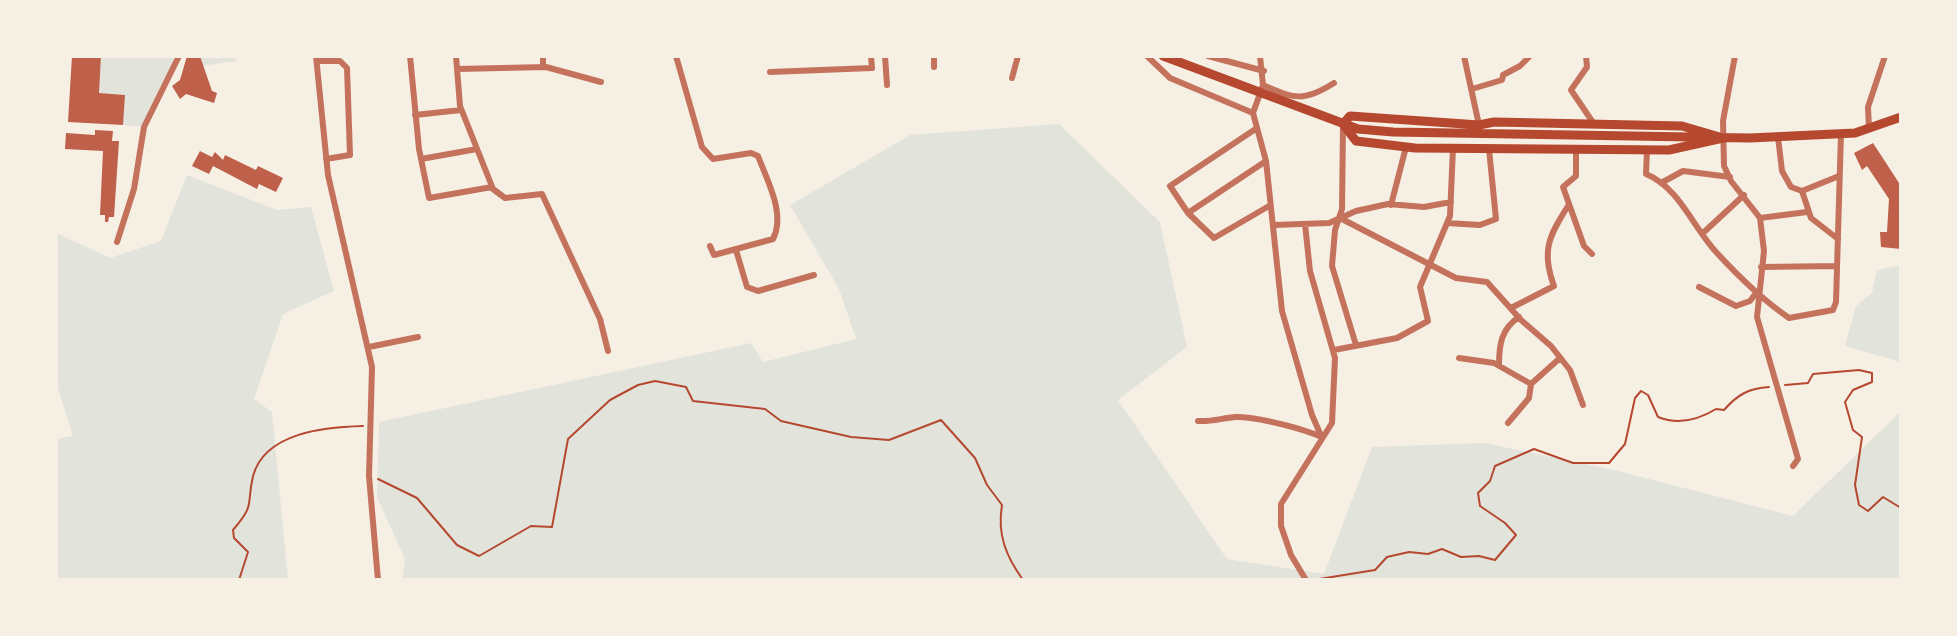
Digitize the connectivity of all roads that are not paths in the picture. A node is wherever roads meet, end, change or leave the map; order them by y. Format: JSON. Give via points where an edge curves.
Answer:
{"nodes":[{"id":1,"x":179,"y":56,"type":"edge"},
{"id":2,"x":410,"y":56,"type":"edge"},
{"id":3,"x":456,"y":56,"type":"edge"},
{"id":4,"x":543,"y":56,"type":"edge"},
{"id":5,"x":676,"y":56,"type":"edge"},
{"id":6,"x":871,"y":56,"type":"edge"},
{"id":7,"x":885,"y":56,"type":"edge"},
{"id":8,"x":934,"y":56,"type":"edge"},
{"id":9,"x":1018,"y":56,"type":"edge"},
{"id":10,"x":1147,"y":56,"type":"edge"},
{"id":11,"x":1163,"y":56,"type":"edge"},
{"id":12,"x":1208,"y":56,"type":"edge"},
{"id":13,"x":1260,"y":56,"type":"edge"},
{"id":14,"x":1464,"y":56,"type":"edge"},
{"id":15,"x":1530,"y":56,"type":"edge"},
{"id":16,"x":1586,"y":56,"type":"edge"},
{"id":17,"x":1735,"y":56,"type":"edge"},
{"id":18,"x":1885,"y":56,"type":"edge"},
{"id":19,"x":317,"y":58,"type":"edge"},
{"id":20,"x":542,"y":67,"type":"junction"},
{"id":21,"x":934,"y":67,"type":"dead end"},
{"id":22,"x":457,"y":69,"type":"junction"},
{"id":23,"x":770,"y":72,"type":"dead end"},
{"id":24,"x":1012,"y":78,"type":"dead end"},
{"id":25,"x":1264,"y":78,"type":"junction"},
{"id":26,"x":601,"y":82,"type":"dead end"},
{"id":27,"x":1334,"y":83,"type":"dead end"},
{"id":28,"x":887,"y":85,"type":"dead end"},
{"id":29,"x":1472,"y":89,"type":"junction"},
{"id":30,"x":461,"y":110,"type":"junction"},
{"id":31,"x":1253,"y":113,"type":"junction"},
{"id":32,"x":415,"y":115,"type":"junction"},
{"id":33,"x":1901,"y":117,"type":"edge"},
{"id":34,"x":1339,"y":122,"type":"junction"},
{"id":35,"x":1474,"y":124,"type":"junction"},
{"id":36,"x":1594,"y":124,"type":"junction"},
{"id":37,"x":1257,"y":128,"type":"junction"},
{"id":38,"x":1868,"y":129,"type":"junction"},
{"id":39,"x":1841,"y":133,"type":"junction"},
{"id":40,"x":1778,"y":136,"type":"junction"},
{"id":41,"x":1723,"y":138,"type":"junction"},
{"id":42,"x":1406,"y":147,"type":"junction"},
{"id":43,"x":1453,"y":148,"type":"junction"},
{"id":44,"x":1468,"y":148,"type":"junction"},
{"id":45,"x":477,"y":149,"type":"junction"},
{"id":46,"x":1489,"y":149,"type":"junction"},
{"id":47,"x":1576,"y":149,"type":"junction"},
{"id":48,"x":1647,"y":150,"type":"junction"},
{"id":49,"x":326,"y":159,"type":"junction"},
{"id":50,"x":421,"y":159,"type":"junction"},
{"id":51,"x":1266,"y":162,"type":"junction"},
{"id":52,"x":1839,"y":176,"type":"junction"},
{"id":53,"x":1730,"y":177,"type":"junction"},
{"id":54,"x":1661,"y":183,"type":"junction"},
{"id":55,"x":492,"y":187,"type":"junction"},
{"id":56,"x":1802,"y":191,"type":"junction"},
{"id":57,"x":1744,"y":195,"type":"junction"},
{"id":58,"x":1451,"y":202,"type":"junction"},
{"id":59,"x":1269,"y":205,"type":"junction"},
{"id":60,"x":1391,"y":205,"type":"junction"},
{"id":61,"x":1568,"y":206,"type":"junction"},
{"id":62,"x":1807,"y":212,"type":"junction"},
{"id":63,"x":1188,"y":213,"type":"junction"},
{"id":64,"x":1340,"y":218,"type":"junction"},
{"id":65,"x":1760,"y":218,"type":"junction"},
{"id":66,"x":1305,"y":223,"type":"junction"},
{"id":67,"x":1447,"y":223,"type":"junction"},
{"id":68,"x":1274,"y":225,"type":"junction"},
{"id":69,"x":1703,"y":233,"type":"junction"},
{"id":70,"x":1838,"y":239,"type":"junction"},
{"id":71,"x":117,"y":242,"type":"dead end"},
{"id":72,"x":710,"y":246,"type":"dead end"},
{"id":73,"x":736,"y":250,"type":"junction"},
{"id":74,"x":1592,"y":254,"type":"dead end"},
{"id":75,"x":1429,"y":264,"type":"junction"},
{"id":76,"x":1837,"y":266,"type":"junction"},
{"id":77,"x":1761,"y":267,"type":"junction"},
{"id":78,"x":814,"y":275,"type":"dead end"},
{"id":79,"x":1699,"y":287,"type":"dead end"},
{"id":80,"x":1757,"y":292,"type":"junction"},
{"id":81,"x":1511,"y":308,"type":"junction"},
{"id":82,"x":1519,"y":317,"type":"junction"},
{"id":83,"x":418,"y":337,"type":"dead end"},
{"id":84,"x":1356,"y":345,"type":"junction"},
{"id":85,"x":369,"y":347,"type":"junction"},
{"id":86,"x":1334,"y":350,"type":"junction"},
{"id":87,"x":608,"y":351,"type":"dead end"},
{"id":88,"x":1560,"y":358,"type":"junction"},
{"id":89,"x":1459,"y":359,"type":"dead end"},
{"id":90,"x":1499,"y":365,"type":"junction"},
{"id":91,"x":1531,"y":384,"type":"junction"},
{"id":92,"x":1583,"y":405,"type":"dead end"},
{"id":93,"x":1198,"y":421,"type":"dead end"},
{"id":94,"x":1508,"y":423,"type":"dead end"},
{"id":95,"x":1322,"y":438,"type":"junction"},
{"id":96,"x":1793,"y":466,"type":"dead end"},
{"id":97,"x":378,"y":580,"type":"edge"},
{"id":98,"x":1306,"y":580,"type":"edge"}],
"edges":[{"from":1,"to":71,"type":"street","via":[[144,127],[134,188]]},
{"from":2,"to":32,"type":"street"},
{"from":3,"to":22,"type":"street"},
{"from":4,"to":20,"type":"street"},
{"from":5,"to":73,"type":"street","via":[[702,147],[713,159],[758,156],[774,199],[779,228],[773,239]]},
{"from":6,"to":23,"type":"street","via":[[872,68]]},
{"from":7,"to":28,"type":"street"},
{"from":8,"to":21,"type":"street"},
{"from":9,"to":24,"type":"street"},
{"from":10,"to":31,"type":"street","via":[[1170,78]]},
{"from":11,"to":34,"type":"main road"},
{"from":12,"to":25,"type":"street"},
{"from":13,"to":25,"type":"street"},
{"from":14,"to":29,"type":"street"},
{"from":15,"to":29,"type":"street","via":[[1502,80]]},
{"from":16,"to":36,"type":"street","via":[[1587,67],[1571,90]]},
{"from":17,"to":41,"type":"street"},
{"from":18,"to":38,"type":"street","via":[[1868,107]]},
{"from":19,"to":49,"type":"street"},
{"from":19,"to":49,"type":"street","via":[[340,61],[347,68],[350,155]]},
{"from":20,"to":22,"type":"street"},
{"from":20,"to":26,"type":"street"},
{"from":22,"to":30,"type":"street"},
{"from":25,"to":27,"type":"street","via":[[1286,95],[1302,98]]},
{"from":25,"to":31,"type":"street"},
{"from":29,"to":35,"type":"street"},
{"from":30,"to":32,"type":"street"},
{"from":30,"to":45,"type":"street"},
{"from":31,"to":37,"type":"street"},
{"from":32,"to":50,"type":"street"},
{"from":33,"to":38,"type":"main road"},
{"from":34,"to":35,"type":"main road","via":[[1350,116]]},
{"from":34,"to":41,"type":"main road","via":[[1392,132]]},
{"from":34,"to":42,"type":"main road","via":[[1356,141]]},
{"from":34,"to":64,"type":"street"},
{"from":35,"to":36,"type":"main road"},
{"from":35,"to":44,"type":"main road"},
{"from":36,"to":41,"type":"main road","via":[[1682,126]]},
{"from":37,"to":51,"type":"street"},
{"from":37,"to":63,"type":"street","via":[[1170,186]]},
{"from":38,"to":39,"type":"main road"},
{"from":39,"to":40,"type":"main road"},
{"from":39,"to":52,"type":"street"},
{"from":40,"to":41,"type":"main road"},
{"from":40,"to":56,"type":"street","via":[[1782,170],[1791,187]]},
{"from":41,"to":48,"type":"main road","via":[[1682,149]]},
{"from":41,"to":53,"type":"street","via":[[1724,166]]},
{"from":42,"to":43,"type":"main road"},
{"from":42,"to":60,"type":"street"},
{"from":43,"to":44,"type":"main road"},
{"from":43,"to":58,"type":"street"},
{"from":44,"to":46,"type":"main road"},
{"from":45,"to":50,"type":"street"},
{"from":45,"to":55,"type":"street"},
{"from":46,"to":47,"type":"main road"},
{"from":46,"to":67,"type":"street","via":[[1496,219],[1480,225]]},
{"from":47,"to":48,"type":"main road"},
{"from":47,"to":61,"type":"street","via":[[1576,176],[1563,187]]},
{"from":48,"to":54,"type":"street","via":[[1646,174]]},
{"from":49,"to":85,"type":"street"},
{"from":50,"to":55,"type":"street","via":[[429,198]]},
{"from":51,"to":59,"type":"street"},
{"from":51,"to":63,"type":"street"},
{"from":52,"to":56,"type":"street"},
{"from":52,"to":70,"type":"street"},
{"from":53,"to":54,"type":"street","via":[[1683,171]]},
{"from":53,"to":57,"type":"street"},
{"from":54,"to":69,"type":"street"},
{"from":55,"to":87,"type":"street","via":[[505,198],[542,194],[600,319]]},
{"from":56,"to":62,"type":"street"},
{"from":57,"to":65,"type":"street"},
{"from":57,"to":69,"type":"street"},
{"from":58,"to":60,"type":"street","via":[[1424,207]]},
{"from":58,"to":67,"type":"street"},
{"from":59,"to":63,"type":"street","via":[[1214,238]]},
{"from":59,"to":68,"type":"street"},
{"from":60,"to":64,"type":"street"},
{"from":61,"to":74,"type":"street","via":[[1584,246]]},
{"from":61,"to":81,"type":"street","via":[[1547,244],[1547,267],[1554,286]]},
{"from":62,"to":65,"type":"street"},
{"from":62,"to":70,"type":"street"},
{"from":64,"to":66,"type":"street"},
{"from":64,"to":75,"type":"street"},
{"from":64,"to":84,"type":"street","via":[[1332,266]]},
{"from":65,"to":77,"type":"street"},
{"from":66,"to":68,"type":"street"},
{"from":66,"to":86,"type":"street","via":[[1310,271]]},
{"from":67,"to":75,"type":"street"},
{"from":68,"to":95,"type":"street","via":[[1282,311]]},
{"from":69,"to":80,"type":"street"},
{"from":70,"to":76,"type":"street"},
{"from":72,"to":73,"type":"street","via":[[714,255]]},
{"from":73,"to":78,"type":"street","via":[[747,288],[758,291]]},
{"from":75,"to":81,"type":"street","via":[[1456,278],[1487,282]]},
{"from":75,"to":84,"type":"street","via":[[1420,287],[1428,321],[1397,338]]},
{"from":76,"to":77,"type":"street"},
{"from":76,"to":80,"type":"street","via":[[1833,310],[1789,318]]},
{"from":77,"to":80,"type":"street"},
{"from":79,"to":80,"type":"street","via":[[1736,306],[1750,302]]},
{"from":80,"to":96,"type":"street","via":[[1757,317],[1798,459]]},
{"from":81,"to":82,"type":"street"},
{"from":82,"to":88,"type":"street"},
{"from":82,"to":90,"type":"street","via":[[1505,329]]},
{"from":83,"to":85,"type":"street"},
{"from":84,"to":86,"type":"street"},
{"from":85,"to":97,"type":"street","via":[[369,476]]},
{"from":86,"to":95,"type":"street","via":[[1332,423]]},
{"from":88,"to":91,"type":"street"},
{"from":88,"to":92,"type":"street","via":[[1570,370]]},
{"from":89,"to":90,"type":"street"},
{"from":90,"to":91,"type":"street"},
{"from":91,"to":94,"type":"street","via":[[1529,398]]},
{"from":93,"to":95,"type":"street","via":[[1217,423],[1236,417],[1307,430]]},
{"from":95,"to":98,"type":"street","via":[[1281,504],[1281,526]]}]}
